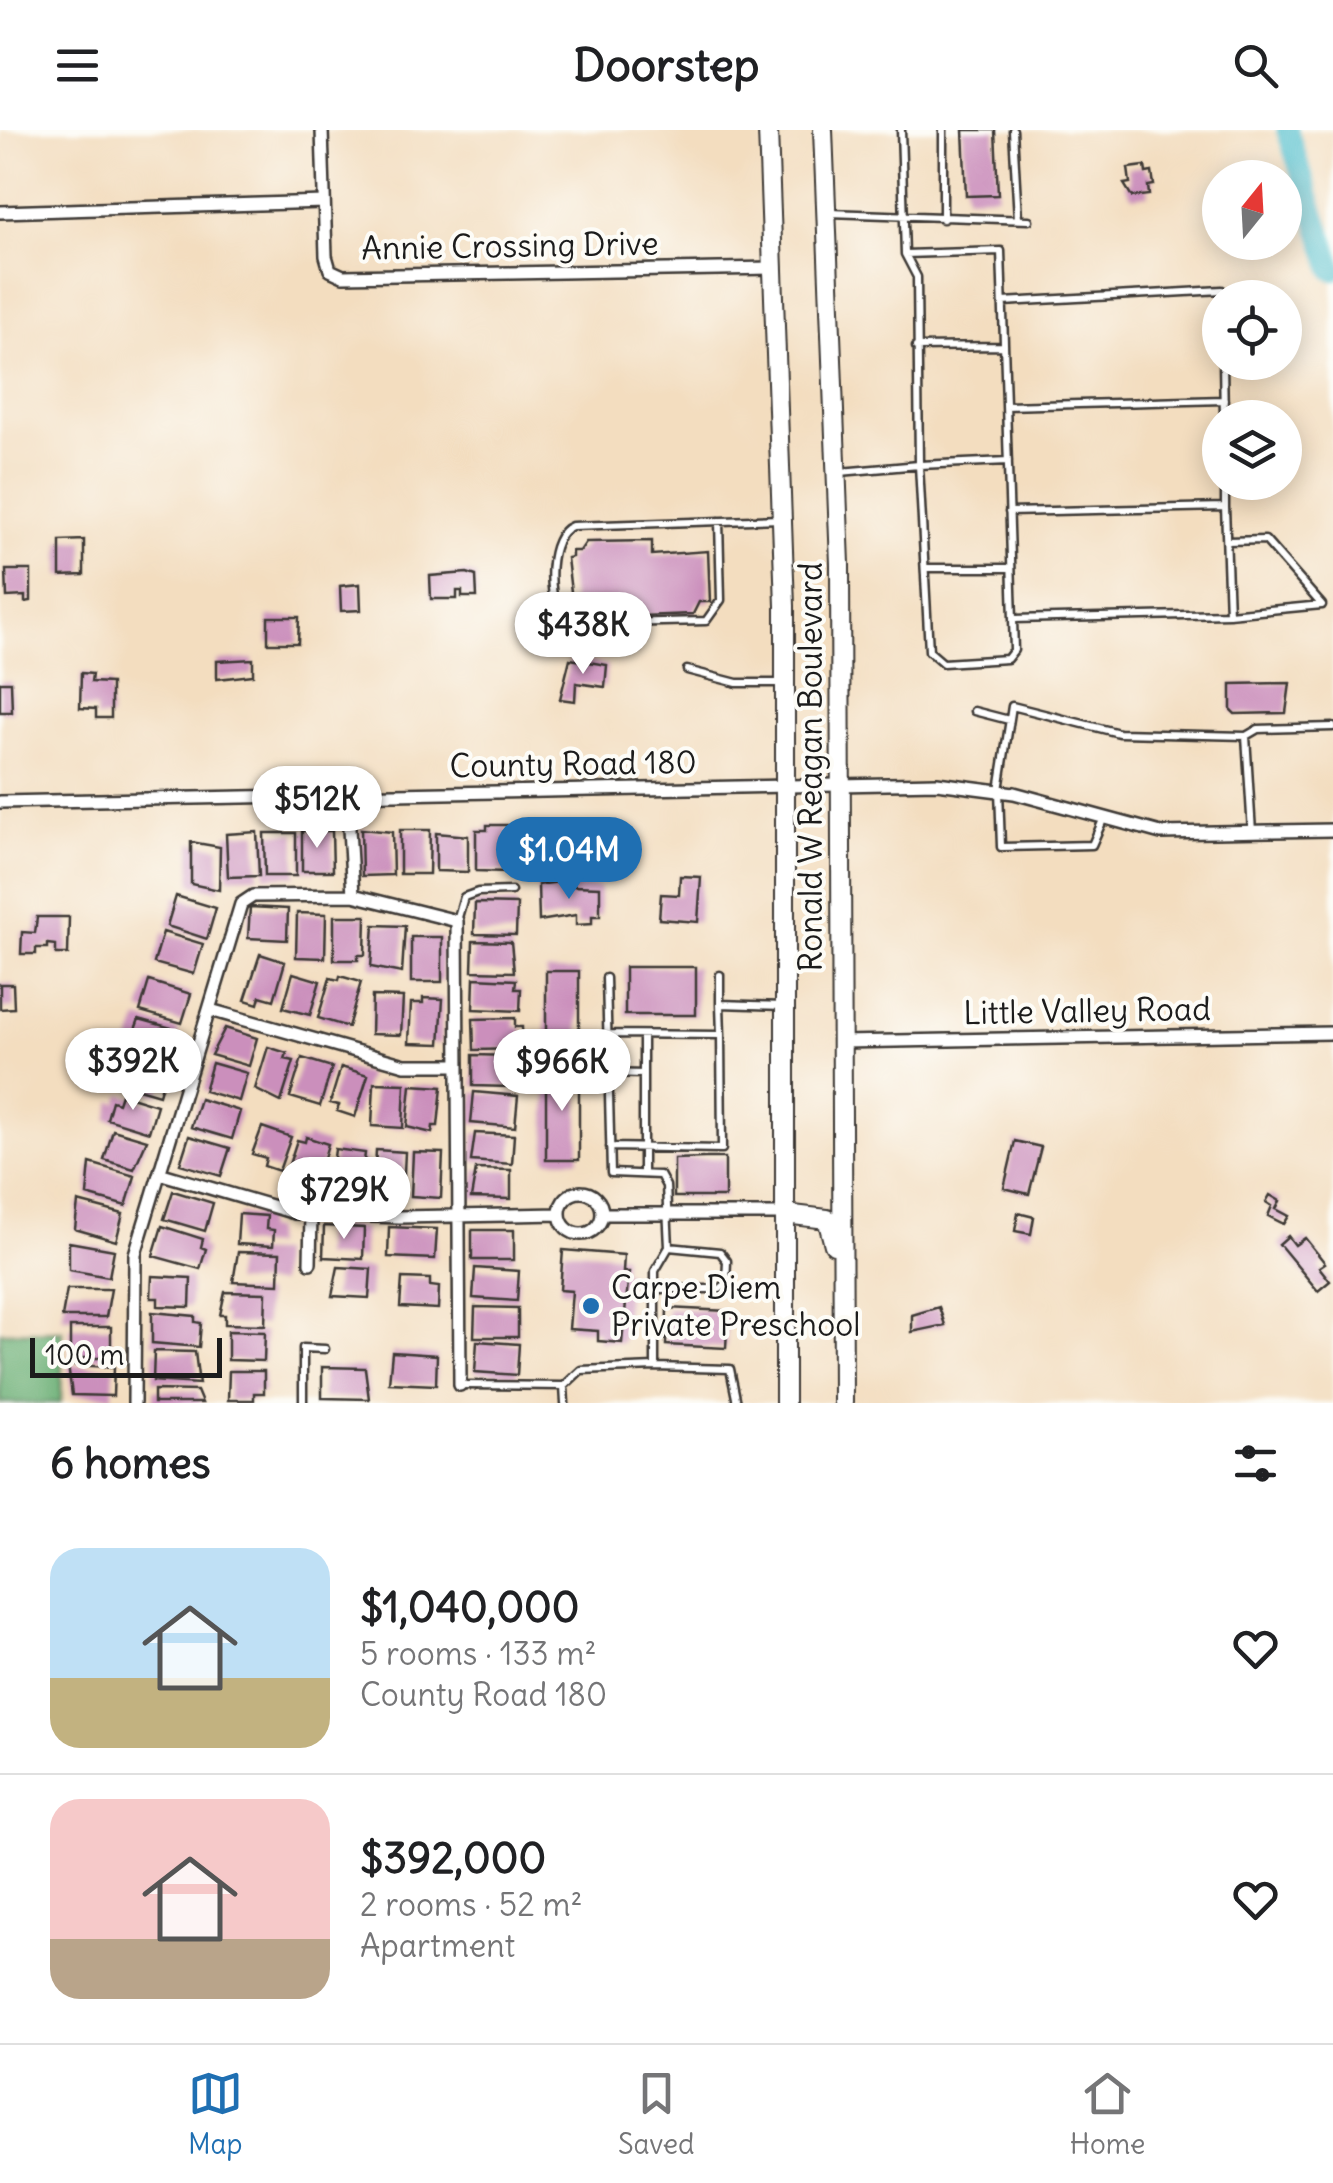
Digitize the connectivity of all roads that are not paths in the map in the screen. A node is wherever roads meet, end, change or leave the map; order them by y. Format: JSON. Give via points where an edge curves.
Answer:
{"nodes":[{"id":1,"x":322,"y":130,"type":"edge"},
{"id":2,"x":768,"y":130,"type":"edge"},
{"id":3,"x":823,"y":130,"type":"edge"},
{"id":4,"x":901,"y":130,"type":"edge"},
{"id":5,"x":943,"y":130,"type":"edge"},
{"id":6,"x":1013,"y":130,"type":"edge"},
{"id":7,"x":324,"y":202,"type":"junction"},
{"id":8,"x":0,"y":212,"type":"edge"},
{"id":9,"x":828,"y":213,"type":"junction"},
{"id":10,"x":903,"y":214,"type":"junction"},
{"id":11,"x":943,"y":219,"type":"junction"},
{"id":12,"x":1018,"y":219,"type":"junction"},
{"id":13,"x":1029,"y":220,"type":"dead end"},
{"id":14,"x":905,"y":254,"type":"junction"},
{"id":15,"x":772,"y":268,"type":"junction"},
{"id":16,"x":1202,"y":291,"type":"edge"},
{"id":17,"x":1002,"y":302,"type":"junction"},
{"id":18,"x":1004,"y":346,"type":"junction"},
{"id":19,"x":916,"y":347,"type":"junction"},
{"id":20,"x":1223,"y":380,"type":"edge"},
{"id":21,"x":1224,"y":400,"type":"edge"},
{"id":22,"x":1202,"y":401,"type":"edge"},
{"id":23,"x":1006,"y":406,"type":"junction"},
{"id":24,"x":1008,"y":461,"type":"junction"},
{"id":25,"x":920,"y":466,"type":"junction"},
{"id":26,"x":837,"y":472,"type":"junction"},
{"id":27,"x":1226,"y":500,"type":"edge"},
{"id":28,"x":1226,"y":507,"type":"junction"},
{"id":29,"x":1010,"y":512,"type":"junction"},
{"id":30,"x":782,"y":519,"type":"junction"},
{"id":31,"x":719,"y":521,"type":"junction"},
{"id":32,"x":1226,"y":541,"type":"junction"},
{"id":33,"x":927,"y":568,"type":"junction"},
{"id":34,"x":1011,"y":568,"type":"junction"},
{"id":35,"x":1229,"y":614,"type":"junction"},
{"id":36,"x":1013,"y":619,"type":"junction"},
{"id":37,"x":687,"y":670,"type":"dead end"},
{"id":38,"x":786,"y":683,"type":"junction"},
{"id":39,"x":974,"y":711,"type":"dead end"},
{"id":40,"x":1009,"y":720,"type":"junction"},
{"id":41,"x":1333,"y":728,"type":"edge"},
{"id":42,"x":1246,"y":736,"type":"junction"},
{"id":43,"x":843,"y":784,"type":"junction"},
{"id":44,"x":786,"y":785,"type":"junction"},
{"id":45,"x":999,"y":790,"type":"junction"},
{"id":46,"x":347,"y":796,"type":"junction"},
{"id":47,"x":0,"y":802,"type":"edge"},
{"id":48,"x":1103,"y":820,"type":"junction"},
{"id":49,"x":1333,"y":830,"type":"edge"},
{"id":50,"x":1252,"y":834,"type":"junction"},
{"id":51,"x":511,"y":891,"type":"dead end"},
{"id":52,"x":353,"y":895,"type":"junction"},
{"id":53,"x":457,"y":921,"type":"junction"},
{"id":54,"x":720,"y":975,"type":"dead end"},
{"id":55,"x":606,"y":978,"type":"dead end"},
{"id":56,"x":720,"y":1004,"type":"junction"},
{"id":57,"x":785,"y":1006,"type":"junction"},
{"id":58,"x":210,"y":1010,"type":"junction"},
{"id":59,"x":1333,"y":1033,"type":"edge"},
{"id":60,"x":608,"y":1034,"type":"junction"},
{"id":61,"x":643,"y":1035,"type":"junction"},
{"id":62,"x":720,"y":1035,"type":"junction"},
{"id":63,"x":842,"y":1042,"type":"junction"},
{"id":64,"x":457,"y":1065,"type":"junction"},
{"id":65,"x":608,"y":1072,"type":"junction"},
{"id":66,"x":643,"y":1074,"type":"junction"},
{"id":67,"x":610,"y":1147,"type":"junction"},
{"id":68,"x":642,"y":1148,"type":"junction"},
{"id":69,"x":162,"y":1174,"type":"junction"},
{"id":70,"x":643,"y":1174,"type":"junction"},
{"id":71,"x":311,"y":1214,"type":"junction"},
{"id":72,"x":560,"y":1214,"type":"junction"},
{"id":73,"x":602,"y":1214,"type":"junction"},
{"id":74,"x":668,"y":1214,"type":"junction"},
{"id":75,"x":785,"y":1214,"type":"junction"},
{"id":76,"x":456,"y":1215,"type":"junction"},
{"id":77,"x":669,"y":1248,"type":"junction"},
{"id":78,"x":310,"y":1263,"type":"dead end"},
{"id":79,"x":655,"y":1289,"type":"junction"},
{"id":80,"x":842,"y":1316,"type":"junction"},
{"id":81,"x":325,"y":1348,"type":"dead end"},
{"id":82,"x":655,"y":1366,"type":"junction"},
{"id":83,"x":460,"y":1385,"type":"joint"},
{"id":84,"x":564,"y":1386,"type":"junction"},
{"id":85,"x":134,"y":1403,"type":"edge"},
{"id":86,"x":302,"y":1403,"type":"edge"},
{"id":87,"x":565,"y":1403,"type":"edge"},
{"id":88,"x":737,"y":1403,"type":"edge"},
{"id":89,"x":785,"y":1403,"type":"edge"},
{"id":90,"x":843,"y":1403,"type":"edge"}],
"edges":[{"from":1,"to":7,"type":"street","name":"Annie Crossing Drive"},
{"from":2,"to":15,"type":"main road","name":"Ronald W Reagan Boulevard"},
{"from":3,"to":9,"type":"main road","name":"Ronald W Reagan Boulevard"},
{"from":4,"to":10,"type":"lane"},
{"from":5,"to":11,"type":"lane"},
{"from":6,"to":12,"type":"lane"},
{"from":7,"to":8,"type":"street"},
{"from":7,"to":15,"type":"street","name":"Annie Crossing Drive","via":[[326,256],[330,270],[343,276]]},
{"from":9,"to":10,"type":"lane"},
{"from":9,"to":26,"type":"main road","name":"Ronald W Reagan Boulevard"},
{"from":10,"to":11,"type":"lane"},
{"from":10,"to":14,"type":"lane"},
{"from":11,"to":12,"type":"lane"},
{"from":12,"to":13,"type":"lane"},
{"from":14,"to":17,"type":"lane","via":[[1001,251]]},
{"from":14,"to":19,"type":"lane","via":[[918,277]]},
{"from":15,"to":30,"type":"main road","name":"Ronald W Reagan Boulevard"},
{"from":16,"to":17,"type":"lane"},
{"from":17,"to":18,"type":"lane"},
{"from":18,"to":19,"type":"lane"},
{"from":18,"to":23,"type":"lane"},
{"from":19,"to":25,"type":"lane"},
{"from":20,"to":21,"type":"lane"},
{"from":22,"to":23,"type":"lane"},
{"from":23,"to":24,"type":"lane"},
{"from":24,"to":25,"type":"lane"},
{"from":24,"to":29,"type":"lane"},
{"from":25,"to":26,"type":"lane"},
{"from":25,"to":33,"type":"lane"},
{"from":26,"to":43,"type":"main road","name":"Ronald W Reagan Boulevard"},
{"from":27,"to":28,"type":"lane"},
{"from":28,"to":29,"type":"lane"},
{"from":28,"to":32,"type":"lane"},
{"from":29,"to":34,"type":"lane"},
{"from":30,"to":31,"type":"lane"},
{"from":30,"to":38,"type":"main road","name":"Ronald W Reagan Boulevard"},
{"from":31,"to":31,"type":"lane","via":[[564,529],[554,546],[559,616],[575,624],[706,621],[721,600]]},
{"from":32,"to":35,"type":"lane"},
{"from":32,"to":35,"type":"lane","via":[[1265,540],[1322,605]]},
{"from":33,"to":34,"type":"lane"},
{"from":33,"to":36,"type":"lane","via":[[929,652],[937,660],[1007,659],[1014,650]]},
{"from":34,"to":36,"type":"lane"},
{"from":35,"to":36,"type":"lane"},
{"from":37,"to":38,"type":"lane","via":[[737,682]]},
{"from":38,"to":44,"type":"main road","name":"Ronald W Reagan Boulevard"},
{"from":39,"to":40,"type":"lane"},
{"from":40,"to":42,"type":"lane","via":[[1012,706],[1119,734]]},
{"from":40,"to":45,"type":"lane"},
{"from":41,"to":42,"type":"lane"},
{"from":42,"to":50,"type":"lane"},
{"from":43,"to":44,"type":"street","name":"County Road 180"},
{"from":43,"to":45,"type":"street","name":"County Road 180"},
{"from":43,"to":63,"type":"main road","name":"Ronald W Reagan Boulevard"},
{"from":44,"to":46,"type":"street","name":"County Road 180"},
{"from":44,"to":57,"type":"main road","name":"Ronald W Reagan Boulevard"},
{"from":45,"to":48,"type":"street","name":"County Road 180"},
{"from":45,"to":48,"type":"lane","via":[[1000,846],[1092,845]]},
{"from":46,"to":47,"type":"street","name":"County Road 180"},
{"from":46,"to":52,"type":"street"},
{"from":48,"to":50,"type":"street","name":"County Road 180","via":[[1161,834]]},
{"from":49,"to":50,"type":"street","name":"County Road 180"},
{"from":51,"to":53,"type":"lane","via":[[464,897]]},
{"from":52,"to":53,"type":"street"},
{"from":52,"to":58,"type":"street","via":[[253,896],[241,904]]},
{"from":53,"to":64,"type":"street"},
{"from":54,"to":56,"type":"lane"},
{"from":55,"to":60,"type":"lane"},
{"from":56,"to":57,"type":"lane"},
{"from":56,"to":62,"type":"lane"},
{"from":57,"to":75,"type":"main road","name":"Ronald W Reagan Boulevard"},
{"from":58,"to":64,"type":"street","via":[[406,1064]]},
{"from":58,"to":69,"type":"street"},
{"from":59,"to":63,"type":"street","name":"Little Valley Road"},
{"from":60,"to":61,"type":"lane"},
{"from":60,"to":65,"type":"lane"},
{"from":61,"to":62,"type":"lane"},
{"from":61,"to":66,"type":"lane"},
{"from":62,"to":68,"type":"lane","via":[[722,1150]]},
{"from":63,"to":80,"type":"main road","name":"Ronald W Reagan Boulevard"},
{"from":64,"to":76,"type":"street"},
{"from":65,"to":66,"type":"lane"},
{"from":65,"to":67,"type":"lane"},
{"from":66,"to":68,"type":"lane"},
{"from":67,"to":68,"type":"lane"},
{"from":67,"to":70,"type":"lane","via":[[610,1174]]},
{"from":68,"to":70,"type":"lane"},
{"from":69,"to":71,"type":"street"},
{"from":69,"to":85,"type":"street","via":[[135,1254]]},
{"from":70,"to":74,"type":"lane","via":[[660,1174]]},
{"from":71,"to":76,"type":"street"},
{"from":71,"to":78,"type":"street"},
{"from":72,"to":73,"type":"street","via":[[580,1234],[597,1226]]},
{"from":72,"to":73,"type":"street","via":[[568,1196],[581,1192],[598,1202]]},
{"from":72,"to":76,"type":"street"},
{"from":73,"to":74,"type":"street"},
{"from":74,"to":75,"type":"street"},
{"from":74,"to":77,"type":"lane"},
{"from":75,"to":80,"type":"main road","via":[[821,1217],[832,1228]]},
{"from":75,"to":89,"type":"main road","name":"Ronald W Reagan Boulevard"},
{"from":76,"to":83,"type":"street"},
{"from":77,"to":79,"type":"lane","via":[[654,1271]]},
{"from":77,"to":79,"type":"lane","via":[[720,1252],[727,1261],[726,1284]]},
{"from":79,"to":82,"type":"lane"},
{"from":80,"to":90,"type":"main road","name":"Ronald W Reagan Boulevard"},
{"from":81,"to":86,"type":"lane","via":[[303,1348]]},
{"from":82,"to":84,"type":"lane","via":[[581,1370]]},
{"from":82,"to":88,"type":"lane","via":[[730,1369]]},
{"from":83,"to":84,"type":"lane"},
{"from":84,"to":87,"type":"lane"}]}
